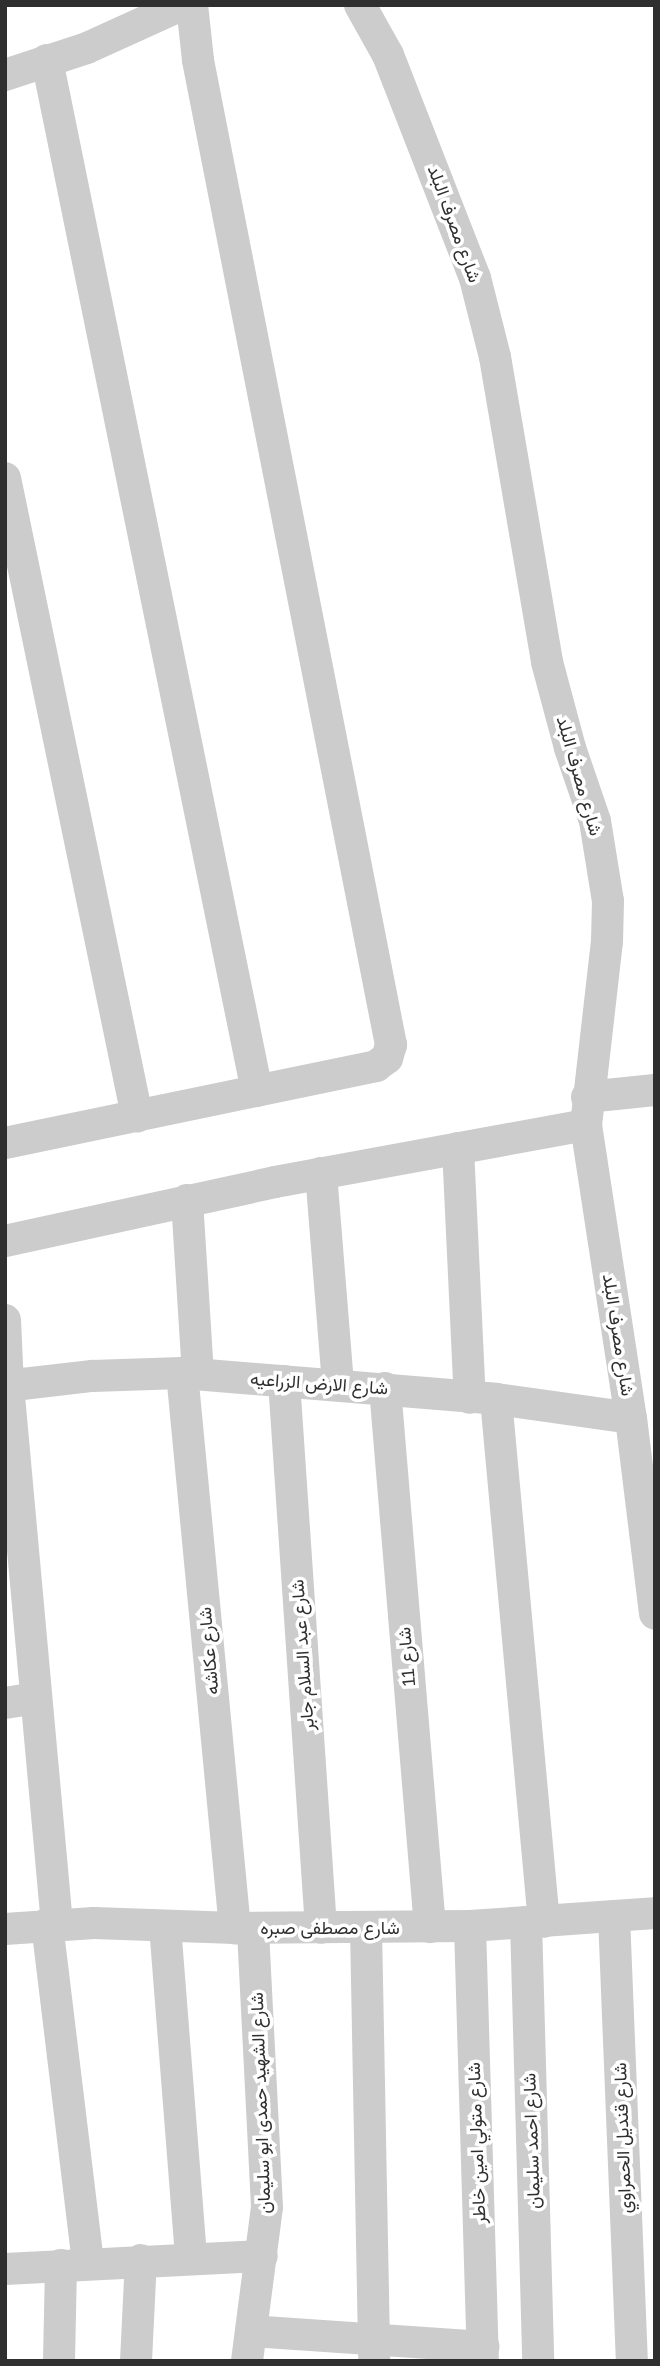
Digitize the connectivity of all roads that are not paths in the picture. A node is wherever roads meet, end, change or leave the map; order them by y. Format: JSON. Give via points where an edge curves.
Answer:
{"nodes":[{"id":1,"x":182,"y":5,"type":"edge"},
{"id":2,"x":191,"y":5,"type":"edge"},
{"id":3,"x":360,"y":5,"type":"edge"},
{"id":4,"x":47,"y":60,"type":"junction"},
{"id":5,"x":5,"y":75,"type":"edge"},
{"id":6,"x":5,"y":478,"type":"edge"},
{"id":7,"x":655,"y":1090,"type":"edge"},
{"id":8,"x":257,"y":1091,"type":"junction"},
{"id":9,"x":586,"y":1111,"type":"junction"},
{"id":10,"x":136,"y":1116,"type":"junction"},
{"id":11,"x":5,"y":1143,"type":"edge"},
{"id":12,"x":458,"y":1148,"type":"junction"},
{"id":13,"x":321,"y":1173,"type":"junction"},
{"id":14,"x":187,"y":1200,"type":"junction"},
{"id":15,"x":5,"y":1241,"type":"edge"},
{"id":16,"x":5,"y":1320,"type":"edge"},
{"id":17,"x":190,"y":1374,"type":"junction"},
{"id":18,"x":284,"y":1381,"type":"junction"},
{"id":19,"x":338,"y":1385,"type":"junction"},
{"id":20,"x":7,"y":1386,"type":"edge"},
{"id":21,"x":385,"y":1388,"type":"junction"},
{"id":22,"x":483,"y":1399,"type":"junction"},
{"id":23,"x":631,"y":1418,"type":"junction"},
{"id":24,"x":15,"y":1569,"type":"edge"},
{"id":25,"x":655,"y":1614,"type":"edge"},
{"id":26,"x":36,"y":1698,"type":"junction"},
{"id":27,"x":5,"y":1703,"type":"edge"},
{"id":28,"x":655,"y":1913,"type":"edge"},
{"id":29,"x":614,"y":1916,"type":"junction"},
{"id":30,"x":535,"y":1922,"type":"junction"},
{"id":31,"x":52,"y":1924,"type":"junction"},
{"id":32,"x":165,"y":1926,"type":"junction"},
{"id":33,"x":470,"y":1926,"type":"junction"},
{"id":34,"x":430,"y":1927,"type":"junction"},
{"id":35,"x":244,"y":1928,"type":"junction"},
{"id":36,"x":321,"y":1928,"type":"junction"},
{"id":37,"x":366,"y":1928,"type":"junction"},
{"id":38,"x":5,"y":1929,"type":"edge"},
{"id":39,"x":262,"y":2256,"type":"junction"},
{"id":40,"x":191,"y":2259,"type":"junction"},
{"id":41,"x":141,"y":2260,"type":"junction"},
{"id":42,"x":75,"y":2265,"type":"junction"},
{"id":43,"x":5,"y":2269,"type":"edge"},
{"id":44,"x":249,"y":2346,"type":"edge"},
{"id":45,"x":374,"y":2351,"type":"edge"},
{"id":46,"x":483,"y":2354,"type":"edge"},
{"id":47,"x":59,"y":2361,"type":"edge"},
{"id":48,"x":136,"y":2361,"type":"edge"},
{"id":49,"x":538,"y":2361,"type":"edge"},
{"id":50,"x":632,"y":2361,"type":"edge"}],
"edges":[{"from":1,"to":4,"type":"street","via":[[87,48]]},
{"from":2,"to":8,"type":"street","via":[[391,1045],[387,1058],[376,1066]]},
{"from":3,"to":9,"type":"street","name":"شارع مصرف البلد","via":[[388,55],[475,278],[495,357],[547,662],[595,821],[608,901],[607,941]]},
{"from":4,"to":5,"type":"street"},
{"from":4,"to":8,"type":"street"},
{"from":6,"to":10,"type":"street"},
{"from":7,"to":9,"type":"street"},
{"from":8,"to":10,"type":"street"},
{"from":9,"to":12,"type":"street"},
{"from":9,"to":23,"type":"street","name":"شارع مصرف البلد"},
{"from":10,"to":11,"type":"street"},
{"from":12,"to":13,"type":"street"},
{"from":12,"to":22,"type":"street","name":"شارع احمد سليمان"},
{"from":13,"to":14,"type":"street"},
{"from":13,"to":19,"type":"street"},
{"from":14,"to":15,"type":"street"},
{"from":14,"to":17,"type":"street","name":"شارع عكاشه"},
{"from":16,"to":20,"type":"street"},
{"from":17,"to":18,"type":"street","name":"شارع الارض الزراعيه"},
{"from":17,"to":20,"type":"street","name":"شارع الارض الزراعيه","via":[[92,1376]]},
{"from":17,"to":35,"type":"street","name":"شارع عكاشه"},
{"from":18,"to":19,"type":"street","name":"شارع الارض الزراعيه"},
{"from":18,"to":36,"type":"street","name":"شارع عبد السلام جابر"},
{"from":19,"to":21,"type":"street","name":"شارع الارض الزراعيه"},
{"from":20,"to":24,"type":"street"},
{"from":21,"to":22,"type":"street","name":"شارع الارض الزراعيه"},
{"from":21,"to":34,"type":"street","name":"شارع 11"},
{"from":22,"to":23,"type":"street","name":"شارع الارض الزراعيه"},
{"from":22,"to":30,"type":"street","name":"شارع احمد سليمان"},
{"from":23,"to":25,"type":"street","name":"شارع مصرف البلد"},
{"from":24,"to":26,"type":"street"},
{"from":26,"to":27,"type":"street"},
{"from":26,"to":31,"type":"street"},
{"from":28,"to":29,"type":"street","name":"شارع مصطفى صبره"},
{"from":29,"to":30,"type":"street","name":"شارع مصطفى صبره"},
{"from":29,"to":50,"type":"street","name":"شارع قنديل الحمراوي"},
{"from":30,"to":33,"type":"street","name":"شارع مصطفى صبره"},
{"from":30,"to":49,"type":"street","name":"شارع احمد سليمان"},
{"from":31,"to":32,"type":"street","name":"شارع مصطفى صبره"},
{"from":31,"to":38,"type":"street","name":"شارع مصطفى صبره"},
{"from":31,"to":42,"type":"street"},
{"from":32,"to":35,"type":"street","name":"شارع مصطفى صبره"},
{"from":32,"to":40,"type":"street"},
{"from":33,"to":34,"type":"street","name":"شارع مصطفى صبره"},
{"from":33,"to":46,"type":"street","name":"شارع متولي امين خاطر"},
{"from":34,"to":37,"type":"street","name":"شارع مصطفى صبره"},
{"from":35,"to":36,"type":"street","name":"شارع مصطفى صبره"},
{"from":35,"to":39,"type":"street","name":"شارع الشهيد حمدى ابو سليمان","via":[[267,2207]]},
{"from":36,"to":37,"type":"street","name":"شارع مصطفى صبره"},
{"from":37,"to":45,"type":"street"},
{"from":39,"to":40,"type":"street"},
{"from":39,"to":44,"type":"street","name":"شارع الشهيد حمدى ابو سليمان"},
{"from":40,"to":41,"type":"street"},
{"from":41,"to":42,"type":"street"},
{"from":41,"to":48,"type":"street"},
{"from":42,"to":43,"type":"street"},
{"from":42,"to":47,"type":"street"},
{"from":44,"to":45,"type":"street"},
{"from":45,"to":46,"type":"street"}]}
